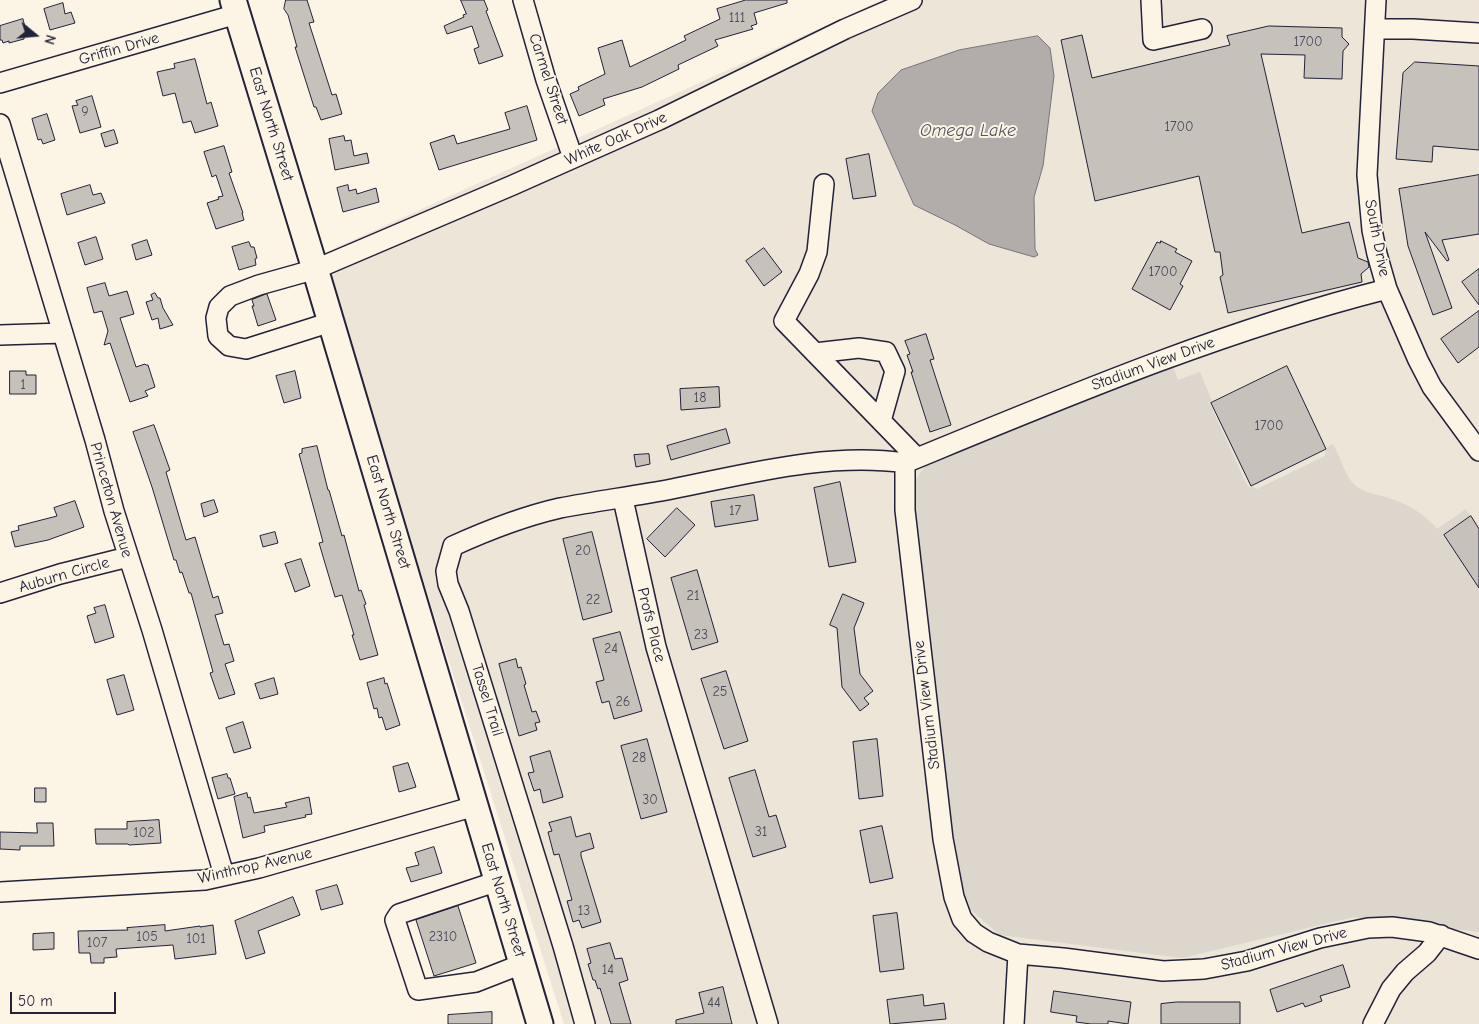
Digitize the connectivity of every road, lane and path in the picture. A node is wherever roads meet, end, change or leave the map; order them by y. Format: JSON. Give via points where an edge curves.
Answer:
{"nodes":[{"id":1,"x":523,"y":0,"type":"edge"},
{"id":2,"x":912,"y":0,"type":"edge"},
{"id":3,"x":1151,"y":0,"type":"edge"},
{"id":4,"x":1376,"y":0,"type":"edge"},
{"id":5,"x":235,"y":7,"type":"edge"},
{"id":6,"x":1202,"y":29,"type":"dead end"},
{"id":7,"x":1375,"y":29,"type":"junction"},
{"id":8,"x":1479,"y":33,"type":"edge"},
{"id":9,"x":0,"y":83,"type":"edge"},
{"id":10,"x":0,"y":124,"type":"edge"},
{"id":11,"x":573,"y":158,"type":"junction"},
{"id":12,"x":824,"y":184,"type":"dead end"},
{"id":13,"x":316,"y":270,"type":"junction"},
{"id":14,"x":1388,"y":289,"type":"junction"},
{"id":15,"x":331,"y":322,"type":"junction"},
{"id":16,"x":62,"y":333,"type":"junction"},
{"id":17,"x":0,"y":335,"type":"edge"},
{"id":18,"x":815,"y":353,"type":"junction"},
{"id":19,"x":881,"y":421,"type":"junction"},
{"id":20,"x":1479,"y":451,"type":"edge"},
{"id":21,"x":911,"y":460,"type":"junction"},
{"id":22,"x":622,"y":498,"type":"junction"},
{"id":23,"x":128,"y":557,"type":"junction"},
{"id":24,"x":0,"y":594,"type":"edge"},
{"id":25,"x":475,"y":806,"type":"junction"},
{"id":26,"x":224,"y":875,"type":"junction"},
{"id":27,"x":498,"y":881,"type":"junction"},
{"id":28,"x":0,"y":892,"type":"edge"},
{"id":29,"x":1441,"y":936,"type":"junction"},
{"id":30,"x":1479,"y":949,"type":"edge"},
{"id":31,"x":1018,"y":954,"type":"junction"},
{"id":32,"x":522,"y":964,"type":"junction"},
{"id":33,"x":540,"y":1024,"type":"edge"},
{"id":34,"x":585,"y":1024,"type":"edge"},
{"id":35,"x":768,"y":1024,"type":"edge"},
{"id":36,"x":1014,"y":1024,"type":"edge"},
{"id":37,"x":1373,"y":1024,"type":"edge"}],
"edges":[{"from":1,"to":11,"type":"street","name":"Carmel Street"},
{"from":2,"to":11,"type":"street","name":"White Oak Drive","via":[[844,28],[659,120]]},
{"from":3,"to":6,"type":"street","via":[[1153,40]]},
{"from":4,"to":7,"type":"street","name":"South Drive"},
{"from":5,"to":9,"type":"street","name":"Griffin Drive"},
{"from":5,"to":13,"type":"main road","name":"East North Street"},
{"from":7,"to":8,"type":"street"},
{"from":7,"to":14,"type":"street","name":"South Drive","via":[[1367,175],[1372,230]]},
{"from":10,"to":16,"type":"street","name":"Princeton Avenue"},
{"from":11,"to":13,"type":"street","name":"White Oak Drive"},
{"from":12,"to":18,"type":"street","via":[[817,252],[784,321]]},
{"from":13,"to":15,"type":"main road","name":"East North Street"},
{"from":13,"to":15,"type":"street","name":"White Oak Drive","via":[[230,296],[220,306],[216,318],[218,336],[229,346],[246,350]]},
{"from":14,"to":20,"type":"street","name":"South Drive","via":[[1432,387]]},
{"from":14,"to":21,"type":"street","name":"Stadium View Drive","via":[[1181,352]]},
{"from":15,"to":25,"type":"main road","name":"East North Street"},
{"from":16,"to":17,"type":"street"},
{"from":16,"to":23,"type":"street","name":"Princeton Avenue"},
{"from":18,"to":19,"type":"street"},
{"from":18,"to":19,"type":"street","via":[[859,348],[886,352],[895,371]]},
{"from":19,"to":21,"type":"street"},
{"from":21,"to":22,"type":"street","via":[[803,464]]},
{"from":21,"to":31,"type":"street","name":"Stadium View Drive","via":[[904,501],[920,653],[952,890],[962,920],[974,933]]},
{"from":22,"to":34,"type":"street","name":"Tassel Trail","via":[[559,509],[483,532],[453,546],[446,571]]},
{"from":22,"to":35,"type":"street","name":"Profs Place","via":[[656,647]]},
{"from":23,"to":24,"type":"street","name":"Auburn Circle","via":[[60,574]]},
{"from":23,"to":26,"type":"street","name":"Princeton Avenue"},
{"from":25,"to":26,"type":"street","name":"Winthrop Avenue","via":[[259,868]]},
{"from":25,"to":27,"type":"main road","name":"East North Street"},
{"from":26,"to":28,"type":"street","name":"Winthrop Avenue","via":[[205,880]]},
{"from":27,"to":32,"type":"main road","name":"East North Street"},
{"from":27,"to":32,"type":"street","via":[[399,914],[396,920],[418,990],[476,982]]},
{"from":29,"to":30,"type":"street","name":"Stadium View Drive"},
{"from":29,"to":31,"type":"street","name":"Stadium View Drive","via":[[1399,928],[1368,928],[1320,938],[1247,961],[1186,971]]},
{"from":29,"to":37,"type":"street","via":[[1391,989]]},
{"from":31,"to":36,"type":"street"},
{"from":32,"to":33,"type":"main road","name":"East North Street"}]}
